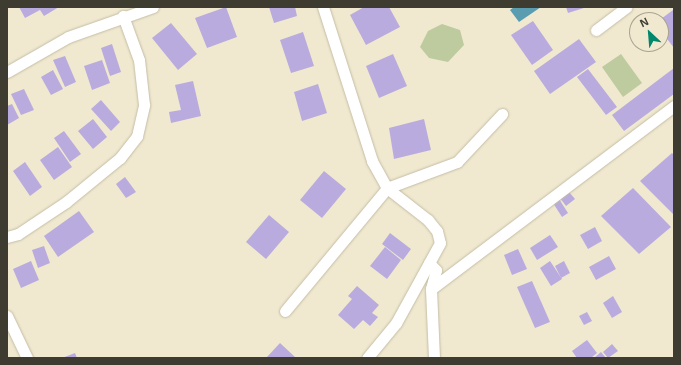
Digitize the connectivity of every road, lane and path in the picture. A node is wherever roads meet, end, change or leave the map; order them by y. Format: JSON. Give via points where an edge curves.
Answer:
{"nodes":[{"id":1,"x":153,"y":7,"type":"edge"},
{"id":2,"x":324,"y":7,"type":"edge"},
{"id":3,"x":626,"y":7,"type":"edge"},
{"id":4,"x":123,"y":16,"type":"junction"},
{"id":5,"x":596,"y":30,"type":"dead end"},
{"id":6,"x":7,"y":72,"type":"edge"},
{"id":7,"x":674,"y":106,"type":"edge"},
{"id":8,"x":502,"y":114,"type":"dead end"},
{"id":9,"x":387,"y":188,"type":"junction"},
{"id":10,"x":7,"y":236,"type":"edge"},
{"id":11,"x":429,"y":263,"type":"junction"},
{"id":12,"x":431,"y":289,"type":"junction"},
{"id":13,"x":285,"y":311,"type":"dead end"},
{"id":14,"x":7,"y":316,"type":"edge"},
{"id":15,"x":27,"y":358,"type":"edge"},
{"id":16,"x":367,"y":358,"type":"edge"},
{"id":17,"x":434,"y":358,"type":"edge"}],
"edges":[{"from":1,"to":4,"type":"street"},
{"from":2,"to":9,"type":"street","via":[[358,123],[372,161]]},
{"from":3,"to":5,"type":"street"},
{"from":4,"to":6,"type":"street","via":[[68,37]]},
{"from":4,"to":10,"type":"street","via":[[141,75],[144,105],[137,136],[120,158],[66,202],[18,234]]},
{"from":7,"to":12,"type":"street"},
{"from":8,"to":9,"type":"street","via":[[457,162]]},
{"from":9,"to":11,"type":"street","via":[[437,231],[440,243]]},
{"from":9,"to":13,"type":"street"},
{"from":11,"to":12,"type":"street","via":[[436,270]]},
{"from":11,"to":16,"type":"street","via":[[396,323]]},
{"from":12,"to":17,"type":"street"},
{"from":14,"to":15,"type":"street"}]}
